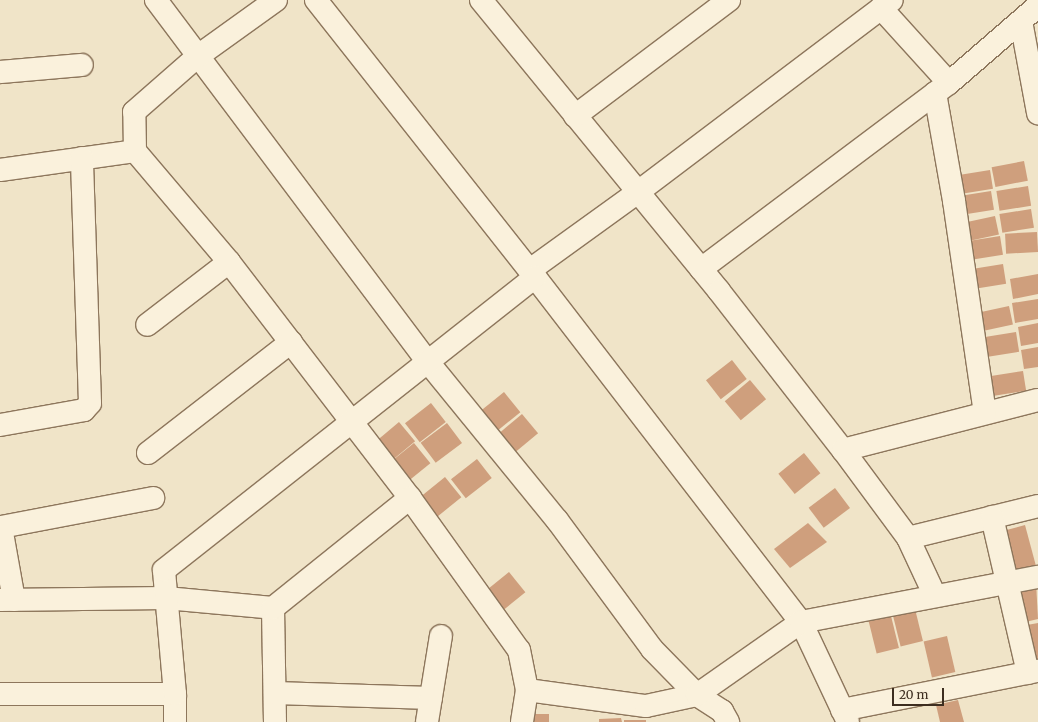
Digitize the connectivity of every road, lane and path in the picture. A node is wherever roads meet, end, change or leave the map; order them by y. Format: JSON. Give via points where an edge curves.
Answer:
{"nodes":[{"id":1,"x":156,"y":0,"type":"edge"},
{"id":2,"x":276,"y":0,"type":"edge"},
{"id":3,"x":316,"y":0,"type":"edge"},
{"id":4,"x":481,"y":0,"type":"edge"},
{"id":5,"x":729,"y":0,"type":"edge"},
{"id":6,"x":886,"y":4,"type":"edge"},
{"id":7,"x":1038,"y":6,"type":"edge"},
{"id":8,"x":1021,"y":21,"type":"junction"},
{"id":9,"x":198,"y":56,"type":"junction"},
{"id":10,"x":82,"y":65,"type":"dead end"},
{"id":11,"x":1035,"y":71,"type":"edge"},
{"id":12,"x":0,"y":72,"type":"edge"},
{"id":13,"x":942,"y":88,"type":"junction"},
{"id":14,"x":1038,"y":112,"type":"edge"},
{"id":15,"x":575,"y":116,"type":"junction"},
{"id":16,"x":135,"y":150,"type":"junction"},
{"id":17,"x":82,"y":158,"type":"junction"},
{"id":18,"x":0,"y":170,"type":"edge"},
{"id":19,"x":638,"y":192,"type":"junction"},
{"id":20,"x":229,"y":262,"type":"junction"},
{"id":21,"x":701,"y":269,"type":"junction"},
{"id":22,"x":532,"y":274,"type":"junction"},
{"id":23,"x":147,"y":324,"type":"dead end"},
{"id":24,"x":291,"y":342,"type":"junction"},
{"id":25,"x":428,"y":362,"type":"junction"},
{"id":26,"x":1038,"y":400,"type":"edge"},
{"id":27,"x":985,"y":413,"type":"junction"},
{"id":28,"x":352,"y":421,"type":"junction"},
{"id":29,"x":0,"y":425,"type":"edge"},
{"id":30,"x":844,"y":450,"type":"junction"},
{"id":31,"x":148,"y":453,"type":"dead end"},
{"id":32,"x":153,"y":498,"type":"dead end"},
{"id":33,"x":410,"y":498,"type":"junction"},
{"id":34,"x":1038,"y":506,"type":"edge"},
{"id":35,"x":992,"y":517,"type":"junction"},
{"id":36,"x":0,"y":523,"type":"edge"},
{"id":37,"x":908,"y":538,"type":"junction"},
{"id":38,"x":1038,"y":577,"type":"edge"},
{"id":39,"x":1008,"y":583,"type":"junction"},
{"id":40,"x":935,"y":596,"type":"junction"},
{"id":41,"x":166,"y":598,"type":"junction"},
{"id":42,"x":7,"y":600,"type":"edge"},
{"id":43,"x":273,"y":608,"type":"junction"},
{"id":44,"x":801,"y":622,"type":"junction"},
{"id":45,"x":441,"y":636,"type":"dead end"},
{"id":46,"x":1033,"y":672,"type":"edge"},
{"id":47,"x":527,"y":690,"type":"junction"},
{"id":48,"x":274,"y":693,"type":"junction"},
{"id":49,"x":0,"y":694,"type":"edge"},
{"id":50,"x":175,"y":694,"type":"junction"},
{"id":51,"x":697,"y":695,"type":"junction"},
{"id":52,"x":431,"y":698,"type":"junction"},
{"id":53,"x":845,"y":716,"type":"edge"},
{"id":54,"x":175,"y":722,"type":"edge"},
{"id":55,"x":275,"y":722,"type":"edge"},
{"id":56,"x":427,"y":722,"type":"edge"},
{"id":57,"x":522,"y":722,"type":"edge"},
{"id":58,"x":728,"y":722,"type":"edge"}],
"edges":[{"from":1,"to":9,"type":"street"},
{"from":2,"to":9,"type":"street"},
{"from":3,"to":22,"type":"street"},
{"from":4,"to":15,"type":"street"},
{"from":5,"to":15,"type":"street"},
{"from":6,"to":13,"type":"street"},
{"from":6,"to":19,"type":"street"},
{"from":7,"to":8,"type":"street"},
{"from":8,"to":11,"type":"street"},
{"from":8,"to":13,"type":"street"},
{"from":9,"to":16,"type":"street","via":[[134,112]]},
{"from":9,"to":25,"type":"street"},
{"from":10,"to":12,"type":"street"},
{"from":11,"to":14,"type":"street"},
{"from":13,"to":21,"type":"street"},
{"from":13,"to":27,"type":"street","via":[[954,201]]},
{"from":15,"to":19,"type":"street"},
{"from":16,"to":17,"type":"street"},
{"from":16,"to":20,"type":"street"},
{"from":17,"to":18,"type":"street"},
{"from":17,"to":29,"type":"street","via":[[90,403],[84,410]]},
{"from":19,"to":21,"type":"street"},
{"from":19,"to":22,"type":"street"},
{"from":20,"to":23,"type":"street"},
{"from":20,"to":24,"type":"street"},
{"from":21,"to":30,"type":"street"},
{"from":22,"to":25,"type":"street"},
{"from":22,"to":44,"type":"street"},
{"from":24,"to":28,"type":"street"},
{"from":24,"to":31,"type":"street"},
{"from":25,"to":28,"type":"street"},
{"from":25,"to":51,"type":"street","via":[[557,520],[652,649]]},
{"from":26,"to":27,"type":"street"},
{"from":27,"to":30,"type":"street"},
{"from":28,"to":33,"type":"street"},
{"from":28,"to":41,"type":"street","via":[[164,570]]},
{"from":30,"to":37,"type":"street"},
{"from":32,"to":36,"type":"street"},
{"from":33,"to":43,"type":"street"},
{"from":33,"to":47,"type":"street","via":[[519,650]]},
{"from":34,"to":35,"type":"street"},
{"from":35,"to":37,"type":"street"},
{"from":35,"to":39,"type":"street"},
{"from":36,"to":42,"type":"street"},
{"from":37,"to":40,"type":"street"},
{"from":38,"to":39,"type":"street"},
{"from":39,"to":40,"type":"street"},
{"from":39,"to":46,"type":"street"},
{"from":40,"to":44,"type":"street"},
{"from":41,"to":42,"type":"street"},
{"from":41,"to":43,"type":"street"},
{"from":41,"to":50,"type":"street"},
{"from":43,"to":48,"type":"street"},
{"from":44,"to":51,"type":"street"},
{"from":44,"to":53,"type":"street"},
{"from":45,"to":52,"type":"street"},
{"from":46,"to":53,"type":"street"},
{"from":47,"to":51,"type":"street","via":[[646,706]]},
{"from":47,"to":57,"type":"street"},
{"from":48,"to":52,"type":"street"},
{"from":48,"to":55,"type":"street"},
{"from":49,"to":50,"type":"street"},
{"from":50,"to":54,"type":"street"},
{"from":51,"to":58,"type":"street","via":[[722,711]]},
{"from":52,"to":56,"type":"street"}]}
